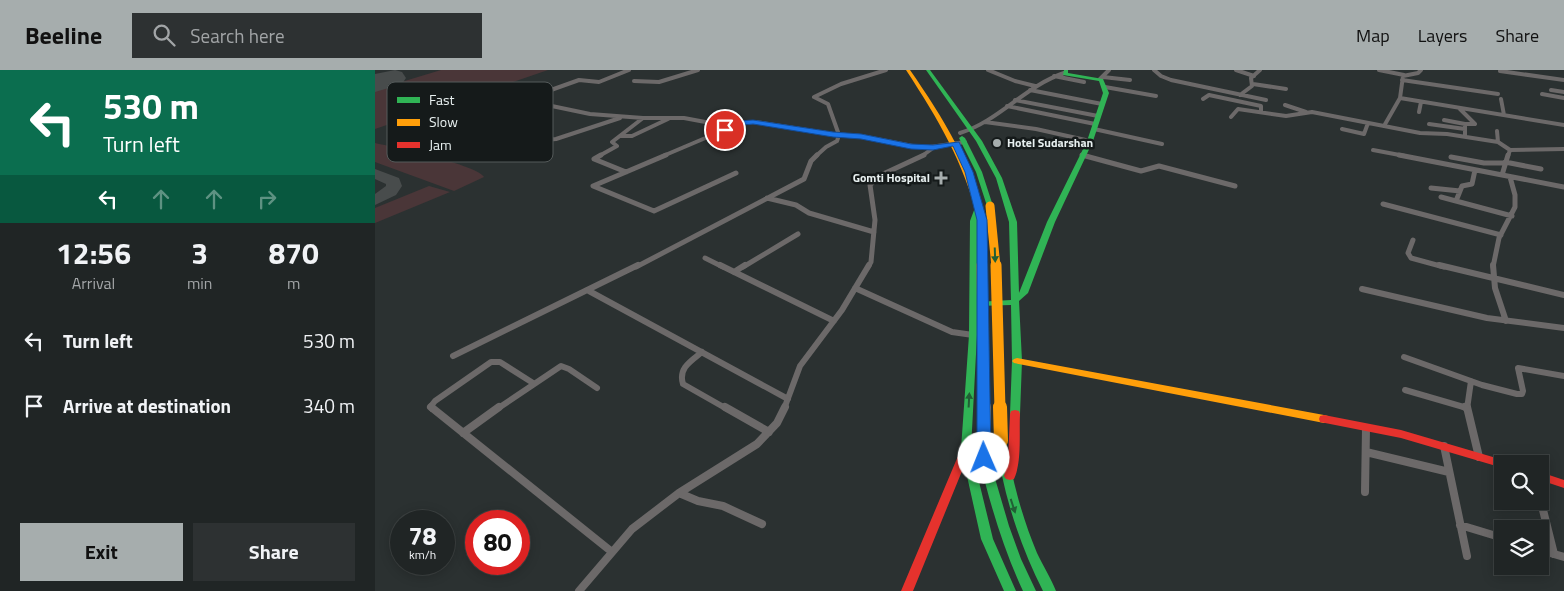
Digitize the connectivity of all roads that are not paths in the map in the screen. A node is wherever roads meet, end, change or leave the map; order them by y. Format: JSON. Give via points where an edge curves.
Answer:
{"nodes":[{"id":1,"x":629,"y":70,"type":"edge"},
{"id":2,"x":698,"y":70,"type":"edge"},
{"id":3,"x":886,"y":70,"type":"edge"},
{"id":4,"x":908,"y":70,"type":"edge"},
{"id":5,"x":915,"y":70,"type":"edge"},
{"id":6,"x":928,"y":70,"type":"edge"},
{"id":7,"x":988,"y":70,"type":"edge"},
{"id":8,"x":1109,"y":70,"type":"edge"},
{"id":9,"x":1154,"y":70,"type":"edge"},
{"id":10,"x":1237,"y":70,"type":"edge"},
{"id":11,"x":1260,"y":70,"type":"edge"},
{"id":12,"x":1379,"y":70,"type":"edge"},
{"id":13,"x":1421,"y":70,"type":"edge"},
{"id":14,"x":1500,"y":72,"type":"edge"},
{"id":15,"x":1061,"y":73,"type":"edge"},
{"id":16,"x":1404,"y":75,"type":"junction"},
{"id":17,"x":1254,"y":76,"type":"junction"},
{"id":18,"x":1130,"y":80,"type":"dead end"},
{"id":19,"x":1403,"y":80,"type":"junction"},
{"id":20,"x":1564,"y":80,"type":"edge"},
{"id":21,"x":634,"y":81,"type":"dead end"},
{"id":22,"x":1102,"y":81,"type":"junction"},
{"id":23,"x":1084,"y":82,"type":"dead end"},
{"id":24,"x":1253,"y":84,"type":"junction"},
{"id":25,"x":1035,"y":86,"type":"junction"},
{"id":26,"x":553,"y":89,"type":"edge"},
{"id":27,"x":1286,"y":89,"type":"dead end"},
{"id":28,"x":1030,"y":90,"type":"junction"},
{"id":29,"x":1551,"y":90,"type":"dead end"},
{"id":30,"x":1564,"y":92,"type":"edge"},
{"id":31,"x":1498,"y":94,"type":"dead end"},
{"id":32,"x":1542,"y":94,"type":"dead end"},
{"id":33,"x":1240,"y":95,"type":"junction"},
{"id":34,"x":1156,"y":96,"type":"dead end"},
{"id":35,"x":1256,"y":98,"type":"junction"},
{"id":36,"x":1401,"y":98,"type":"junction"},
{"id":37,"x":1564,"y":98,"type":"edge"},
{"id":38,"x":1203,"y":99,"type":"dead end"},
{"id":39,"x":1501,"y":99,"type":"dead end"},
{"id":40,"x":1015,"y":100,"type":"junction"},
{"id":41,"x":1266,"y":100,"type":"dead end"},
{"id":42,"x":1421,"y":102,"type":"junction"},
{"id":43,"x":1102,"y":104,"type":"junction"},
{"id":44,"x":1250,"y":104,"type":"junction"},
{"id":45,"x":1285,"y":105,"type":"dead end"},
{"id":46,"x":1007,"y":106,"type":"junction"},
{"id":47,"x":553,"y":108,"type":"edge"},
{"id":48,"x":1458,"y":108,"type":"junction"},
{"id":49,"x":1261,"y":112,"type":"junction"},
{"id":50,"x":1307,"y":112,"type":"junction"},
{"id":51,"x":1419,"y":112,"type":"dead end"},
{"id":52,"x":1504,"y":114,"type":"junction"},
{"id":53,"x":1231,"y":116,"type":"dead end"},
{"id":54,"x":621,"y":117,"type":"junction"},
{"id":55,"x":643,"y":118,"type":"junction"},
{"id":56,"x":671,"y":118,"type":"junction"},
{"id":57,"x":1444,"y":120,"type":"dead end"},
{"id":58,"x":985,"y":122,"type":"junction"},
{"id":59,"x":741,"y":123,"type":"junction"},
{"id":60,"x":1368,"y":123,"type":"junction"},
{"id":61,"x":1429,"y":124,"type":"dead end"},
{"id":62,"x":1465,"y":124,"type":"junction"},
{"id":63,"x":1564,"y":125,"type":"edge"},
{"id":64,"x":1384,"y":126,"type":"junction"},
{"id":65,"x":1094,"y":128,"type":"junction"},
{"id":66,"x":1342,"y":129,"type":"dead end"},
{"id":67,"x":1465,"y":129,"type":"junction"},
{"id":68,"x":1497,"y":132,"type":"dead end"},
{"id":69,"x":964,"y":134,"type":"junction"},
{"id":70,"x":839,"y":135,"type":"junction"},
{"id":71,"x":621,"y":136,"type":"junction"},
{"id":72,"x":1465,"y":137,"type":"junction"},
{"id":73,"x":553,"y":139,"type":"edge"},
{"id":74,"x":1499,"y":142,"type":"junction"},
{"id":75,"x":1162,"y":144,"type":"dead end"},
{"id":76,"x":933,"y":148,"type":"junction"},
{"id":77,"x":1564,"y":149,"type":"edge"},
{"id":78,"x":1373,"y":150,"type":"dead end"},
{"id":79,"x":1510,"y":150,"type":"junction"},
{"id":80,"x":1082,"y":155,"type":"junction"},
{"id":81,"x":1451,"y":157,"type":"dead end"},
{"id":82,"x":1505,"y":163,"type":"junction"},
{"id":83,"x":1541,"y":169,"type":"dead end"},
{"id":84,"x":1475,"y":170,"type":"junction"},
{"id":85,"x":626,"y":172,"type":"junction"},
{"id":86,"x":736,"y":173,"type":"dead end"},
{"id":87,"x":1502,"y":175,"type":"junction"},
{"id":88,"x":1510,"y":177,"type":"junction"},
{"id":89,"x":1235,"y":186,"type":"dead end"},
{"id":90,"x":1564,"y":187,"type":"edge"},
{"id":91,"x":1431,"y":188,"type":"dead end"},
{"id":92,"x":1460,"y":191,"type":"junction"},
{"id":93,"x":1441,"y":196,"type":"dead end"},
{"id":94,"x":767,"y":198,"type":"junction"},
{"id":95,"x":1456,"y":200,"type":"junction"},
{"id":96,"x":1383,"y":204,"type":"dead end"},
{"id":97,"x":985,"y":206,"type":"junction"},
{"id":98,"x":1512,"y":216,"type":"junction"},
{"id":99,"x":874,"y":232,"type":"junction"},
{"id":100,"x":798,"y":234,"type":"dead end"},
{"id":101,"x":1501,"y":235,"type":"junction"},
{"id":102,"x":1413,"y":240,"type":"dead end"},
{"id":103,"x":705,"y":258,"type":"dead end"},
{"id":104,"x":734,"y":272,"type":"junction"},
{"id":105,"x":1494,"y":279,"type":"junction"},
{"id":106,"x":855,"y":288,"type":"junction"},
{"id":107,"x":1361,"y":289,"type":"dead end"},
{"id":108,"x":589,"y":291,"type":"junction"},
{"id":109,"x":1564,"y":295,"type":"edge"},
{"id":110,"x":1014,"y":302,"type":"junction"},
{"id":111,"x":973,"y":304,"type":"junction"},
{"id":112,"x":834,"y":321,"type":"junction"},
{"id":113,"x":1506,"y":321,"type":"junction"},
{"id":114,"x":1564,"y":328,"type":"edge"},
{"id":115,"x":973,"y":335,"type":"junction"},
{"id":116,"x":701,"y":352,"type":"junction"},
{"id":117,"x":453,"y":356,"type":"dead end"},
{"id":118,"x":1403,"y":357,"type":"dead end"},
{"id":119,"x":1017,"y":361,"type":"junction"},
{"id":120,"x":1564,"y":376,"type":"edge"},
{"id":121,"x":1471,"y":381,"type":"junction"},
{"id":122,"x":533,"y":383,"type":"junction"},
{"id":123,"x":597,"y":388,"type":"dead end"},
{"id":124,"x":1405,"y":390,"type":"dead end"},
{"id":125,"x":788,"y":399,"type":"junction"},
{"id":126,"x":1467,"y":408,"type":"junction"},
{"id":127,"x":1366,"y":428,"type":"junction"},
{"id":128,"x":769,"y":432,"type":"junction"},
{"id":129,"x":463,"y":433,"type":"junction"},
{"id":130,"x":1444,"y":446,"type":"junction"},
{"id":131,"x":966,"y":448,"type":"junction"},
{"id":132,"x":1366,"y":452,"type":"junction"},
{"id":133,"x":1479,"y":457,"type":"junction"},
{"id":134,"x":1494,"y":461,"type":"edge"},
{"id":135,"x":1449,"y":472,"type":"junction"},
{"id":136,"x":1549,"y":479,"type":"edge"},
{"id":137,"x":1564,"y":484,"type":"edge"},
{"id":138,"x":1007,"y":489,"type":"junction"},
{"id":139,"x":1365,"y":492,"type":"dead end"},
{"id":140,"x":679,"y":493,"type":"junction"},
{"id":141,"x":1543,"y":510,"type":"dead end"},
{"id":142,"x":761,"y":524,"type":"dead end"},
{"id":143,"x":1460,"y":524,"type":"junction"},
{"id":144,"x":1494,"y":535,"type":"edge"},
{"id":145,"x":612,"y":552,"type":"junction"},
{"id":146,"x":1549,"y":553,"type":"edge"},
{"id":147,"x":1554,"y":554,"type":"junction"},
{"id":148,"x":1467,"y":556,"type":"dead end"},
{"id":149,"x":1564,"y":557,"type":"edge"},
{"id":150,"x":579,"y":591,"type":"edge"},
{"id":151,"x":907,"y":591,"type":"edge"},
{"id":152,"x":1010,"y":591,"type":"edge"},
{"id":153,"x":1029,"y":591,"type":"edge"},
{"id":154,"x":1050,"y":591,"type":"edge"}],
"edges":[{"from":1,"to":26,"type":"street","via":[[599,82],[579,80]]},
{"from":2,"to":21,"type":"street","via":[[650,84]]},
{"from":3,"to":70,"type":"street","via":[[841,84],[815,97],[828,104]]},
{"from":4,"to":69,"type":"main road"},
{"from":5,"to":69,"type":"main road"},
{"from":6,"to":69,"type":"main road"},
{"from":7,"to":25,"type":"street"},
{"from":8,"to":22,"type":"street"},
{"from":9,"to":33,"type":"street","via":[[1171,80]]},
{"from":10,"to":17,"type":"street"},
{"from":11,"to":17,"type":"street"},
{"from":12,"to":16,"type":"street"},
{"from":13,"to":16,"type":"street"},
{"from":14,"to":20,"type":"street"},
{"from":15,"to":22,"type":"main road"},
{"from":15,"to":23,"type":"street"},
{"from":15,"to":25,"type":"street"},
{"from":16,"to":19,"type":"street"},
{"from":17,"to":24,"type":"street"},
{"from":18,"to":22,"type":"street"},
{"from":19,"to":31,"type":"street"},
{"from":19,"to":36,"type":"street"},
{"from":22,"to":34,"type":"street"},
{"from":22,"to":43,"type":"main road","via":[[1106,93]]},
{"from":24,"to":27,"type":"street"},
{"from":24,"to":33,"type":"street"},
{"from":25,"to":28,"type":"street"},
{"from":28,"to":40,"type":"street"},
{"from":28,"to":43,"type":"street"},
{"from":29,"to":30,"type":"street"},
{"from":32,"to":37,"type":"street"},
{"from":33,"to":35,"type":"street"},
{"from":35,"to":41,"type":"street"},
{"from":35,"to":44,"type":"street"},
{"from":36,"to":42,"type":"street"},
{"from":36,"to":64,"type":"street"},
{"from":38,"to":44,"type":"street","via":[[1209,95]]},
{"from":39,"to":52,"type":"street"},
{"from":40,"to":46,"type":"street"},
{"from":40,"to":65,"type":"street"},
{"from":42,"to":48,"type":"street"},
{"from":42,"to":51,"type":"street"},
{"from":43,"to":65,"type":"main road"},
{"from":44,"to":49,"type":"street","via":[[1262,106]]},
{"from":45,"to":50,"type":"street"},
{"from":46,"to":58,"type":"street"},
{"from":46,"to":65,"type":"street"},
{"from":47,"to":54,"type":"street"},
{"from":48,"to":52,"type":"street"},
{"from":48,"to":62,"type":"street","via":[[1475,124]]},
{"from":49,"to":50,"type":"street","via":[[1289,116]]},
{"from":49,"to":53,"type":"street","via":[[1238,109]]},
{"from":50,"to":60,"type":"street"},
{"from":52,"to":63,"type":"street"},
{"from":54,"to":55,"type":"street"},
{"from":54,"to":73,"type":"street"},
{"from":55,"to":56,"type":"street"},
{"from":55,"to":71,"type":"street"},
{"from":56,"to":59,"type":"street","via":[[716,124]]},
{"from":56,"to":71,"type":"street","via":[[632,136]]},
{"from":57,"to":62,"type":"street"},
{"from":58,"to":65,"type":"street","via":[[1036,129]]},
{"from":58,"to":69,"type":"street"},
{"from":59,"to":70,"type":"street","via":[[756,122]]},
{"from":59,"to":85,"type":"street"},
{"from":60,"to":64,"type":"street"},
{"from":60,"to":66,"type":"street","via":[[1364,134]]},
{"from":61,"to":67,"type":"street"},
{"from":62,"to":67,"type":"street"},
{"from":64,"to":72,"type":"street"},
{"from":65,"to":75,"type":"street"},
{"from":65,"to":80,"type":"main road"},
{"from":67,"to":72,"type":"street"},
{"from":68,"to":74,"type":"street"},
{"from":69,"to":76,"type":"street"},
{"from":69,"to":97,"type":"main road","via":[[979,172]]},
{"from":69,"to":110,"type":"main road","via":[[999,178],[1011,216]]},
{"from":70,"to":76,"type":"street"},
{"from":70,"to":94,"type":"street","via":[[837,141],[811,161],[804,179]]},
{"from":71,"to":85,"type":"street","via":[[612,142],[617,146],[595,159]]},
{"from":72,"to":74,"type":"street"},
{"from":74,"to":79,"type":"street"},
{"from":76,"to":99,"type":"street","via":[[928,154],[873,180],[869,188]]},
{"from":77,"to":79,"type":"street"},
{"from":78,"to":84,"type":"street"},
{"from":79,"to":82,"type":"street"},
{"from":80,"to":89,"type":"street","via":[[1141,171],[1159,166]]},
{"from":80,"to":110,"type":"main road","via":[[1051,222],[1024,293]]},
{"from":81,"to":82,"type":"street"},
{"from":82,"to":83,"type":"street"},
{"from":82,"to":87,"type":"street"},
{"from":84,"to":87,"type":"street"},
{"from":84,"to":92,"type":"street","via":[[1472,184],[1463,185]]},
{"from":85,"to":86,"type":"street","via":[[595,184],[593,188],[654,211]]},
{"from":87,"to":88,"type":"street"},
{"from":88,"to":90,"type":"street"},
{"from":88,"to":98,"type":"street","via":[[1517,202]]},
{"from":91,"to":92,"type":"street"},
{"from":92,"to":95,"type":"street"},
{"from":93,"to":95,"type":"street"},
{"from":94,"to":99,"type":"street"},
{"from":94,"to":108,"type":"street"},
{"from":95,"to":98,"type":"street"},
{"from":96,"to":101,"type":"street"},
{"from":97,"to":111,"type":"main road","via":[[974,221]]},
{"from":97,"to":138,"type":"main road","one_way":true,"bridge":true,"via":[[995,253],[1001,442]]},
{"from":97,"to":153,"type":"main road","bridge":true,"via":[[982,220],[984,458],[999,522]]},
{"from":98,"to":101,"type":"street"},
{"from":99,"to":106,"type":"street","via":[[871,262]]},
{"from":100,"to":104,"type":"street"},
{"from":101,"to":105,"type":"street","via":[[1494,263]]},
{"from":102,"to":105,"type":"street","via":[[1408,253],[1411,258]]},
{"from":103,"to":104,"type":"street"},
{"from":104,"to":112,"type":"street"},
{"from":105,"to":109,"type":"street"},
{"from":105,"to":113,"type":"street"},
{"from":106,"to":112,"type":"street"},
{"from":106,"to":115,"type":"street","via":[[952,332]]},
{"from":107,"to":113,"type":"street"},
{"from":108,"to":116,"type":"street"},
{"from":108,"to":117,"type":"street"},
{"from":110,"to":111,"type":"main road"},
{"from":110,"to":119,"type":"main road"},
{"from":111,"to":115,"type":"main road"},
{"from":112,"to":125,"type":"street","via":[[800,366]]},
{"from":113,"to":114,"type":"street"},
{"from":131,"to":115,"type":"main road","one_way":true},
{"from":116,"to":125,"type":"street"},
{"from":116,"to":128,"type":"street","via":[[681,371],[683,384]]},
{"from":118,"to":121,"type":"street"},
{"from":119,"to":127,"type":"main road"},
{"from":119,"to":138,"type":"main road","via":[[1013,460]]},
{"from":120,"to":121,"type":"street","via":[[1518,368],[1521,394]]},
{"from":121,"to":126,"type":"street"},
{"from":122,"to":123,"type":"street","via":[[561,366]]},
{"from":122,"to":129,"type":"street"},
{"from":122,"to":129,"type":"street","via":[[500,362],[484,365],[431,406]]},
{"from":124,"to":126,"type":"street"},
{"from":125,"to":128,"type":"street","via":[[782,415]]},
{"from":126,"to":133,"type":"street"},
{"from":127,"to":130,"type":"main road"},
{"from":127,"to":132,"type":"street"},
{"from":128,"to":140,"type":"street","via":[[747,452]]},
{"from":129,"to":145,"type":"street"},
{"from":130,"to":133,"type":"main road"},
{"from":130,"to":135,"type":"street"},
{"from":131,"to":151,"type":"main road"},
{"from":131,"to":152,"type":"main road","via":[[987,539]]},
{"from":132,"to":135,"type":"street"},
{"from":132,"to":139,"type":"street"},
{"from":133,"to":134,"type":"main road"},
{"from":135,"to":143,"type":"street"},
{"from":136,"to":137,"type":"main road"},
{"from":138,"to":154,"type":"main road","one_way":true,"via":[[1027,546]]},
{"from":140,"to":142,"type":"street","via":[[698,502],[723,506]]},
{"from":140,"to":145,"type":"street","via":[[632,530]]},
{"from":141,"to":147,"type":"street"},
{"from":143,"to":144,"type":"street"},
{"from":143,"to":148,"type":"street"},
{"from":145,"to":150,"type":"street"},
{"from":146,"to":147,"type":"street"},
{"from":147,"to":149,"type":"street"}]}
